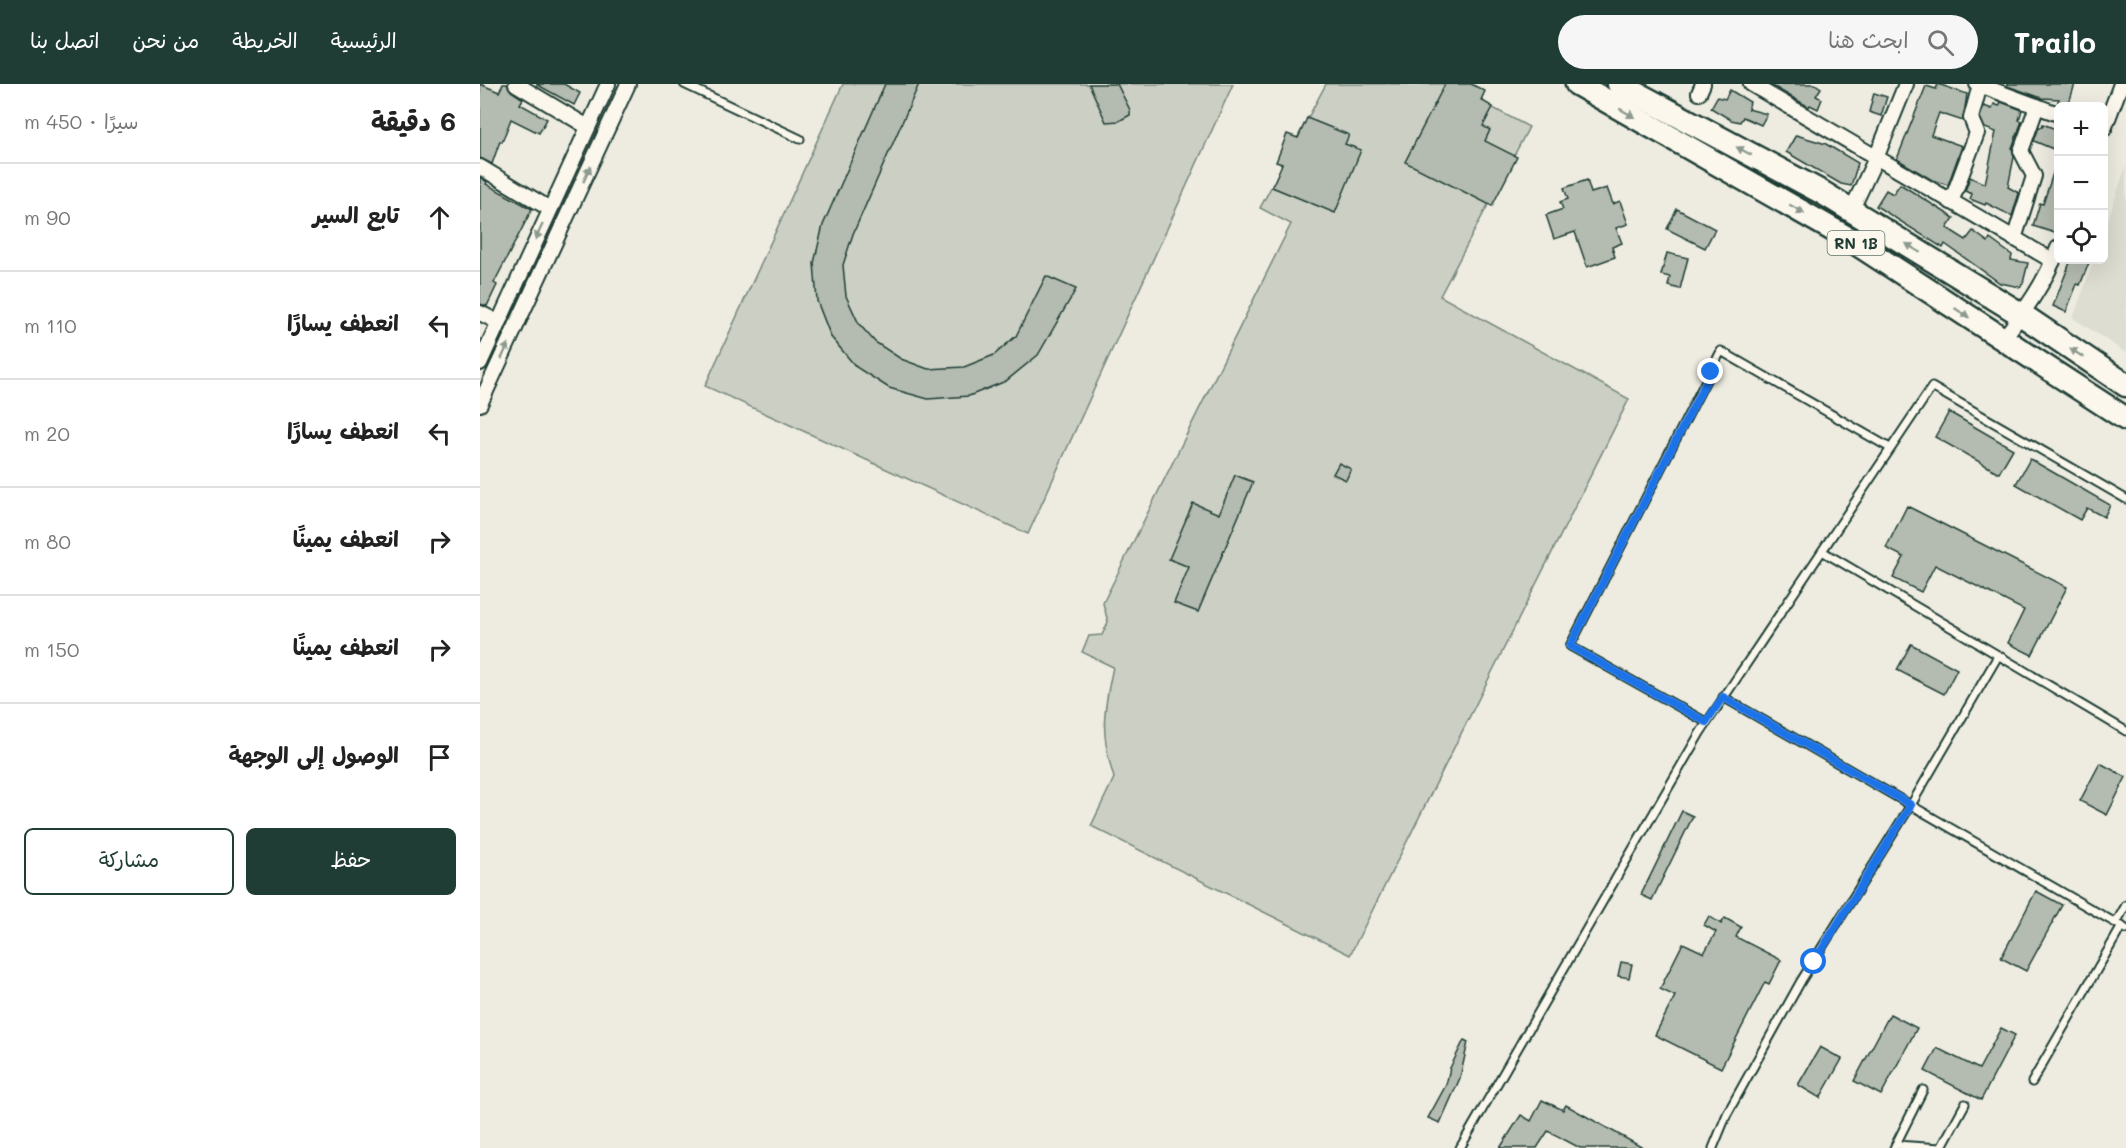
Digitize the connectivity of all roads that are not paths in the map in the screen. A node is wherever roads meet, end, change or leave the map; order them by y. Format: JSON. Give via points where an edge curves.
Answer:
{"nodes":[{"id":1,"x":516,"y":84,"type":"edge"},
{"id":2,"x":608,"y":84,"type":"edge"},
{"id":3,"x":628,"y":84,"type":"edge"},
{"id":4,"x":684,"y":84,"type":"edge"},
{"id":5,"x":1576,"y":84,"type":"edge"},
{"id":6,"x":1619,"y":84,"type":"edge"},
{"id":7,"x":1751,"y":84,"type":"edge"},
{"id":8,"x":1906,"y":84,"type":"edge"},
{"id":9,"x":2121,"y":84,"type":"edge"},
{"id":10,"x":1979,"y":85,"type":"edge"},
{"id":11,"x":2037,"y":106,"type":"junction"},
{"id":12,"x":2054,"y":112,"type":"edge"},
{"id":13,"x":2108,"y":116,"type":"edge"},
{"id":14,"x":588,"y":127,"type":"junction"},
{"id":15,"x":800,"y":139,"type":"dead end"},
{"id":16,"x":1876,"y":158,"type":"junction"},
{"id":17,"x":480,"y":167,"type":"edge"},
{"id":18,"x":1951,"y":202,"type":"junction"},
{"id":19,"x":550,"y":209,"type":"junction"},
{"id":20,"x":1851,"y":211,"type":"junction"},
{"id":21,"x":2014,"y":239,"type":"junction"},
{"id":22,"x":2054,"y":254,"type":"edge"},
{"id":23,"x":2054,"y":259,"type":"edge"},
{"id":24,"x":480,"y":313,"type":"edge"},
{"id":25,"x":2022,"y":315,"type":"junction"},
{"id":26,"x":498,"y":322,"type":"junction"},
{"id":27,"x":2002,"y":339,"type":"junction"},
{"id":28,"x":480,"y":363,"type":"edge"},
{"id":29,"x":2126,"y":386,"type":"edge"},
{"id":30,"x":480,"y":404,"type":"edge"},
{"id":31,"x":2126,"y":419,"type":"edge"},
{"id":32,"x":1890,"y":448,"type":"junction"},
{"id":33,"x":2126,"y":499,"type":"edge"},
{"id":34,"x":1822,"y":551,"type":"junction"},
{"id":35,"x":1998,"y":656,"type":"junction"},
{"id":36,"x":1723,"y":697,"type":"junction"},
{"id":37,"x":1706,"y":722,"type":"junction"},
{"id":38,"x":2126,"y":731,"type":"edge"},
{"id":39,"x":1911,"y":805,"type":"junction"},
{"id":40,"x":2126,"y":904,"type":"edge"},
{"id":41,"x":2121,"y":926,"type":"edge"},
{"id":42,"x":2032,"y":1082,"type":"dead end"},
{"id":43,"x":1923,"y":1090,"type":"dead end"},
{"id":44,"x":1965,"y":1104,"type":"dead end"},
{"id":45,"x":1895,"y":1146,"type":"edge"},
{"id":46,"x":1460,"y":1148,"type":"edge"},
{"id":47,"x":1713,"y":1148,"type":"edge"}],
"edges":[{"from":1,"to":14,"type":"street"},
{"from":2,"to":14,"type":"street"},
{"from":30,"to":3,"type":"street","one_way":true},
{"from":4,"to":15,"type":"lane"},
{"from":5,"to":27,"type":"main road","number":"RN 1B","one_way":true,"via":[[1851,240]]},
{"from":20,"to":6,"type":"main road","number":"RN 1B","one_way":true},
{"from":7,"to":16,"type":"street"},
{"from":8,"to":16,"type":"street"},
{"from":9,"to":13,"type":"street"},
{"from":10,"to":11,"type":"street"},
{"from":10,"to":18,"type":"street","via":[[1971,118],[1977,133]]},
{"from":11,"to":12,"type":"street"},
{"from":11,"to":21,"type":"street","via":[[2021,151],[2034,176]]},
{"from":14,"to":19,"type":"street"},
{"from":16,"to":18,"type":"street"},
{"from":16,"to":20,"type":"street"},
{"from":17,"to":19,"type":"street"},
{"from":18,"to":21,"type":"street"},
{"from":19,"to":26,"type":"street","one_way":true},
{"from":25,"to":20,"type":"main road","number":"RN 1B","one_way":true},
{"from":21,"to":22,"type":"street"},
{"from":23,"to":25,"type":"street"},
{"from":24,"to":26,"type":"street"},
{"from":25,"to":27,"type":"street"},
{"from":29,"to":25,"type":"main road","number":"RN 1B","one_way":true},
{"from":26,"to":28,"type":"street"},
{"from":27,"to":31,"type":"main road","number":"RN 1B"},
{"from":32,"to":33,"type":"lane","via":[[1932,387]]},
{"from":32,"to":34,"type":"lane"},
{"from":32,"to":37,"type":"lane","via":[[1721,351],[1570,646]]},
{"from":34,"to":35,"type":"lane"},
{"from":34,"to":36,"type":"lane"},
{"from":35,"to":38,"type":"lane"},
{"from":35,"to":39,"type":"lane"},
{"from":36,"to":37,"type":"lane"},
{"from":36,"to":39,"type":"lane"},
{"from":37,"to":46,"type":"lane"},
{"from":39,"to":41,"type":"lane"},
{"from":39,"to":47,"type":"lane","via":[[1801,981],[1727,1114]]},
{"from":40,"to":41,"type":"lane"},
{"from":41,"to":42,"type":"lane"},
{"from":43,"to":45,"type":"lane"},
{"from":44,"to":45,"type":"lane","via":[[1941,1148]]}]}
